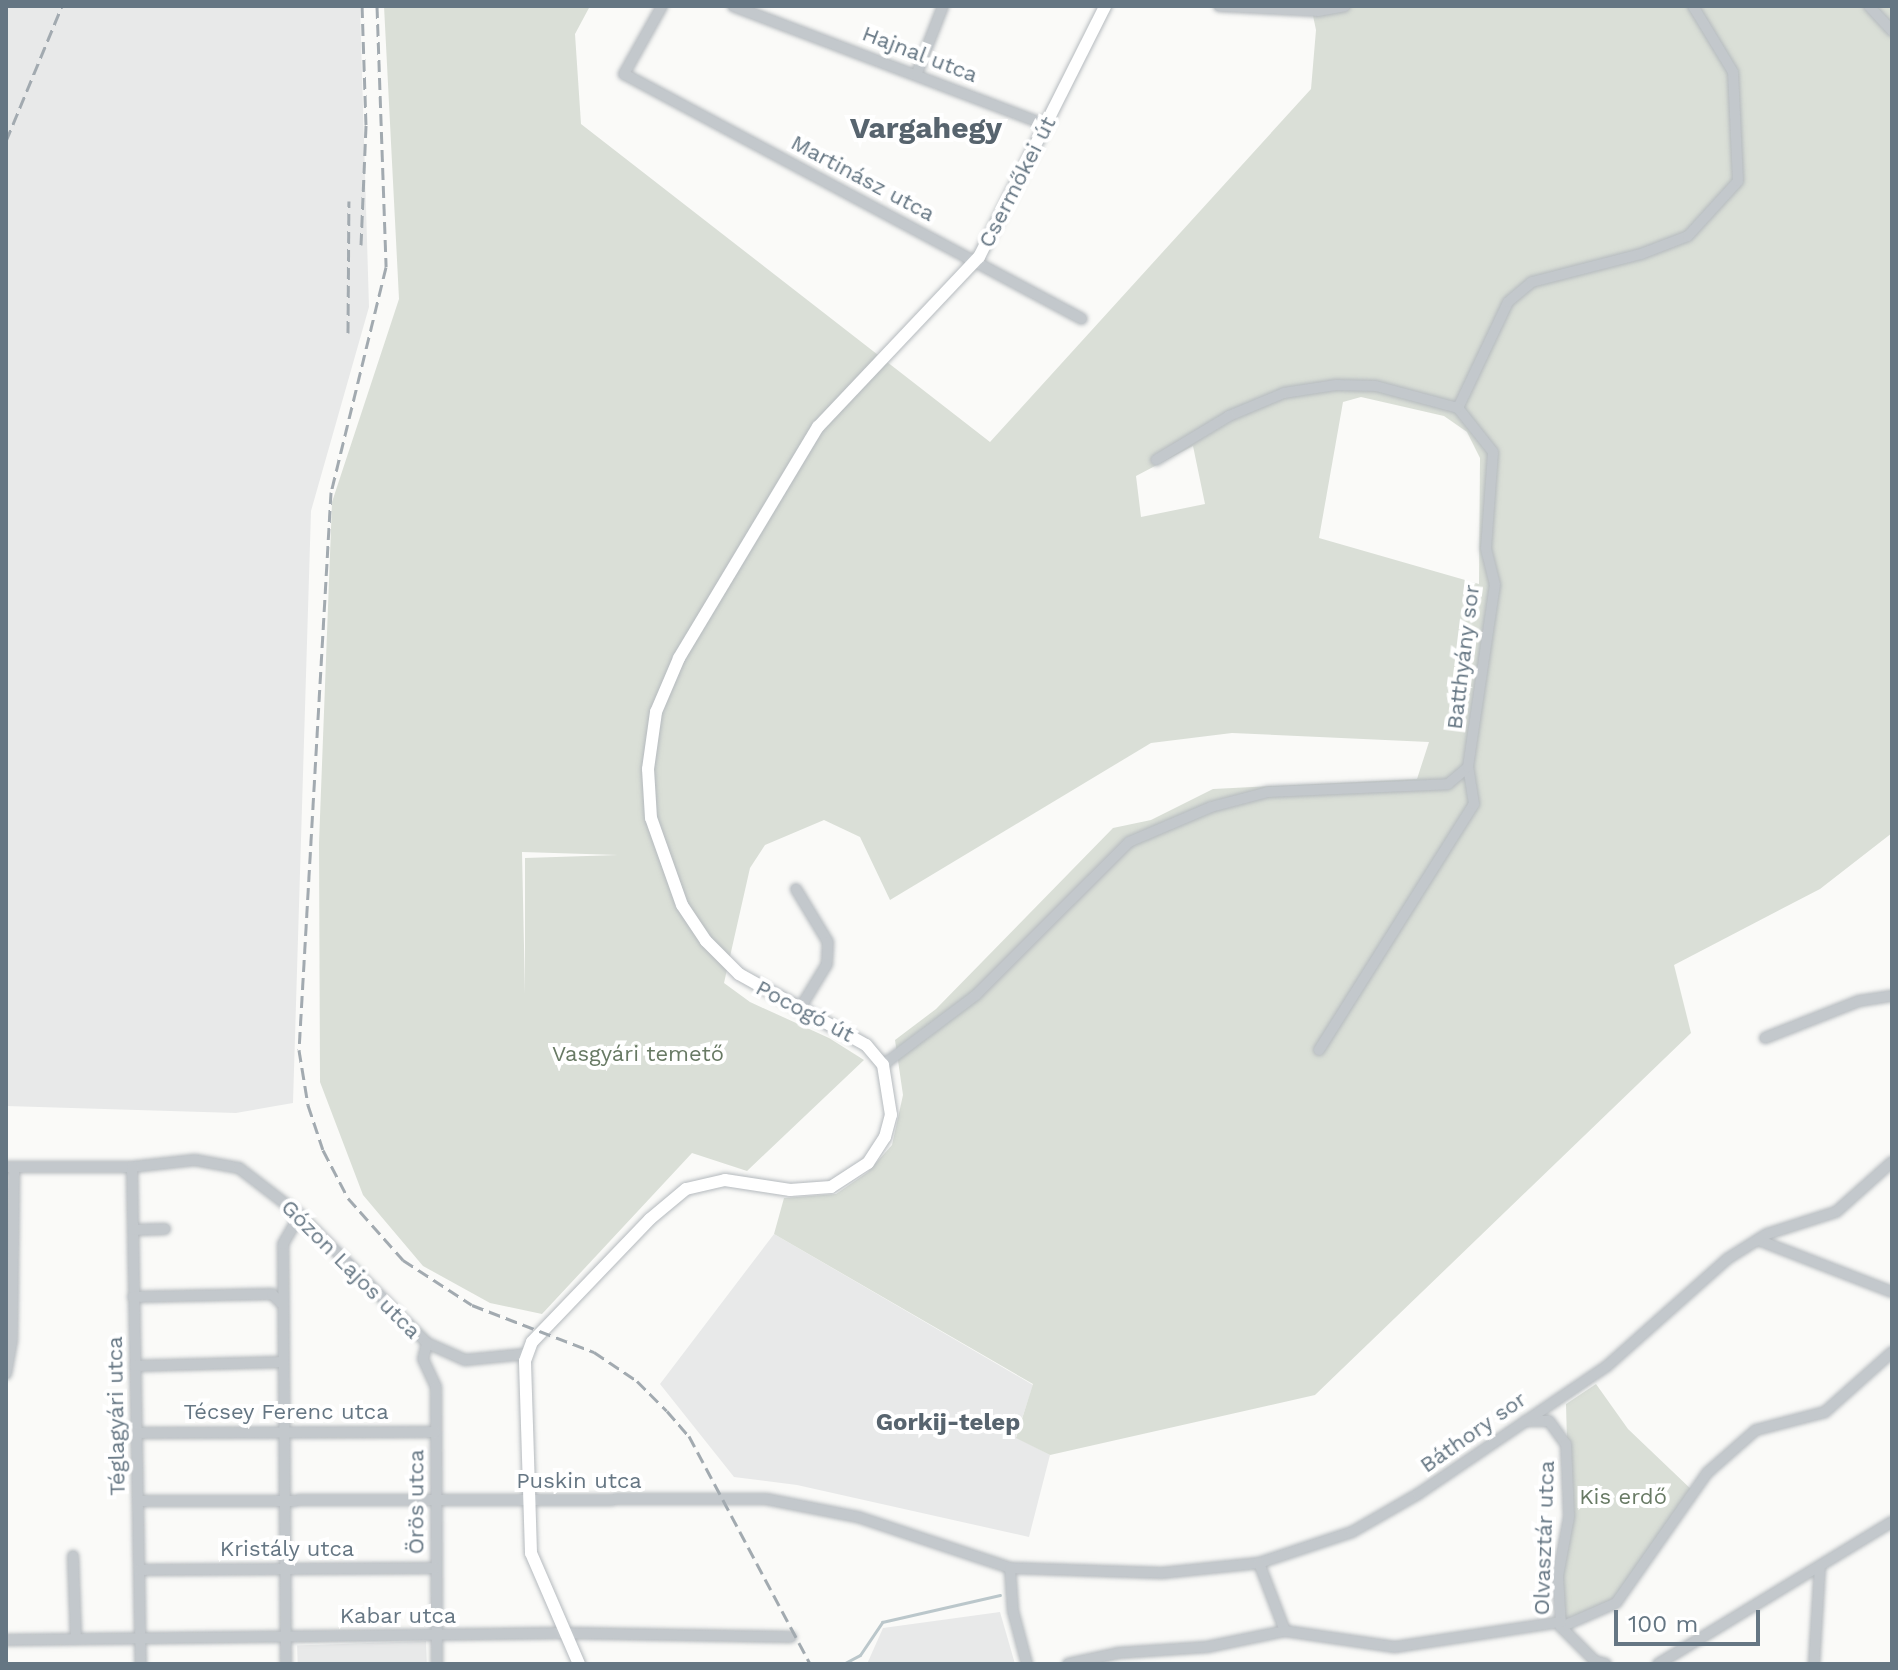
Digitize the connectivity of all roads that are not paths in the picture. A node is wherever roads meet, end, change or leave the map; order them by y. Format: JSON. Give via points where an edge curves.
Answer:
{"nodes":[{"id":1,"x":662,"y":6,"type":"edge"},
{"id":2,"x":733,"y":6,"type":"edge"},
{"id":3,"x":943,"y":6,"type":"edge"},
{"id":4,"x":1105,"y":6,"type":"edge"},
{"id":5,"x":1219,"y":6,"type":"edge"},
{"id":6,"x":1345,"y":6,"type":"edge"},
{"id":7,"x":1693,"y":6,"type":"edge"},
{"id":8,"x":1869,"y":6,"type":"edge"},
{"id":9,"x":1892,"y":31,"type":"edge"},
{"id":10,"x":917,"y":73,"type":"junction"},
{"id":11,"x":1047,"y":125,"type":"junction"},
{"id":12,"x":974,"y":263,"type":"junction"},
{"id":13,"x":1082,"y":319,"type":"dead end"},
{"id":14,"x":902,"y":338,"type":"joint"},
{"id":15,"x":1458,"y":408,"type":"junction"},
{"id":16,"x":1156,"y":460,"type":"dead end"},
{"id":17,"x":1468,"y":767,"type":"junction"},
{"id":18,"x":796,"y":889,"type":"dead end"},
{"id":19,"x":1892,"y":996,"type":"edge"},
{"id":20,"x":799,"y":1010,"type":"junction"},
{"id":21,"x":1765,"y":1038,"type":"dead end"},
{"id":22,"x":1319,"y":1050,"type":"dead end"},
{"id":23,"x":883,"y":1065,"type":"junction"},
{"id":24,"x":1892,"y":1162,"type":"edge"},
{"id":25,"x":132,"y":1167,"type":"junction"},
{"id":26,"x":10,"y":1168,"type":"edge"},
{"id":27,"x":300,"y":1215,"type":"junction"},
{"id":28,"x":165,"y":1229,"type":"dead end"},
{"id":29,"x":133,"y":1230,"type":"junction"},
{"id":30,"x":1758,"y":1240,"type":"junction"},
{"id":31,"x":1892,"y":1292,"type":"edge"},
{"id":32,"x":133,"y":1297,"type":"junction"},
{"id":33,"x":281,"y":1303,"type":"junction"},
{"id":34,"x":427,"y":1343,"type":"junction"},
{"id":35,"x":1892,"y":1352,"type":"edge"},
{"id":36,"x":526,"y":1354,"type":"junction"},
{"id":37,"x":282,"y":1362,"type":"junction"},
{"id":38,"x":135,"y":1366,"type":"junction"},
{"id":39,"x":6,"y":1374,"type":"edge"},
{"id":40,"x":1525,"y":1421,"type":"junction"},
{"id":41,"x":283,"y":1431,"type":"junction"},
{"id":42,"x":435,"y":1432,"type":"junction"},
{"id":43,"x":136,"y":1433,"type":"junction"},
{"id":44,"x":284,"y":1499,"type":"junction"},
{"id":45,"x":138,"y":1501,"type":"junction"},
{"id":46,"x":435,"y":1501,"type":"junction"},
{"id":47,"x":528,"y":1501,"type":"junction"},
{"id":48,"x":1892,"y":1522,"type":"edge"},
{"id":49,"x":73,"y":1556,"type":"dead end"},
{"id":50,"x":1259,"y":1563,"type":"junction"},
{"id":51,"x":1820,"y":1566,"type":"junction"},
{"id":52,"x":436,"y":1568,"type":"junction"},
{"id":53,"x":1010,"y":1568,"type":"junction"},
{"id":54,"x":285,"y":1569,"type":"junction"},
{"id":55,"x":139,"y":1570,"type":"junction"},
{"id":56,"x":1561,"y":1624,"type":"junction"},
{"id":57,"x":1285,"y":1631,"type":"junction"},
{"id":58,"x":563,"y":1633,"type":"junction"},
{"id":59,"x":437,"y":1636,"type":"junction"},
{"id":60,"x":286,"y":1637,"type":"junction"},
{"id":61,"x":791,"y":1637,"type":"dead end"},
{"id":62,"x":140,"y":1638,"type":"junction"},
{"id":63,"x":76,"y":1639,"type":"junction"},
{"id":64,"x":6,"y":1640,"type":"edge"},
{"id":65,"x":141,"y":1664,"type":"edge"},
{"id":66,"x":286,"y":1664,"type":"edge"},
{"id":67,"x":437,"y":1664,"type":"edge"},
{"id":68,"x":579,"y":1664,"type":"edge"},
{"id":69,"x":1027,"y":1664,"type":"edge"},
{"id":70,"x":1068,"y":1664,"type":"edge"},
{"id":71,"x":1606,"y":1664,"type":"edge"},
{"id":72,"x":1658,"y":1664,"type":"edge"},
{"id":73,"x":1814,"y":1664,"type":"edge"}],
"edges":[{"from":1,"to":12,"type":"street","name":"Martinász utca","via":[[624,74]]},
{"from":2,"to":10,"type":"street","name":"Hajnal utca"},
{"from":3,"to":10,"type":"street"},
{"from":4,"to":11,"type":"main road","name":"Csermőkei út"},
{"from":5,"to":6,"type":"street","via":[[1318,11]]},
{"from":7,"to":15,"type":"street","via":[[1733,72],[1738,181],[1688,236],[1532,282],[1508,302]]},
{"from":8,"to":9,"type":"street"},
{"from":10,"to":11,"type":"street","name":"Hajnal utca"},
{"from":11,"to":12,"type":"main road","name":"Csermőkei út"},
{"from":12,"to":13,"type":"street","name":"Martinász utca"},
{"from":12,"to":14,"type":"main road","name":"Csermőkei út"},
{"from":14,"to":20,"type":"main road","name":"Pocogó út","via":[[850,389],[799,456],[679,658],[652,732],[651,818],[672,886],[726,963]]},
{"from":15,"to":16,"type":"street","via":[[1376,386],[1336,385],[1284,393],[1229,416]]},
{"from":15,"to":17,"type":"street","name":"Batthyány sor","via":[[1493,452],[1486,548],[1495,585]]},
{"from":17,"to":22,"type":"street","name":"Batthyány sor","via":[[1474,804]]},
{"from":17,"to":23,"type":"street","via":[[1448,784],[1268,792],[1211,807],[1129,842],[976,995]]},
{"from":18,"to":20,"type":"street","via":[[828,942],[827,964]]},
{"from":19,"to":21,"type":"street","via":[[1859,1001]]},
{"from":20,"to":23,"type":"main road","name":"Pocogó út","via":[[858,1039]]},
{"from":23,"to":36,"type":"main road","via":[[891,1092],[889,1126],[879,1148],[852,1177],[818,1190],[725,1180],[686,1189],[581,1289]]},
{"from":24,"to":30,"type":"street","name":"Báthory sor","via":[[1836,1212]]},
{"from":25,"to":26,"type":"street","name":"Gózon Lajos utca"},
{"from":25,"to":27,"type":"street","name":"Gózon Lajos utca","via":[[195,1160],[228,1165],[253,1177]]},
{"from":25,"to":29,"type":"street","name":"Téglagyári utca"},
{"from":26,"to":39,"type":"street","via":[[12,1340]]},
{"from":27,"to":33,"type":"street","via":[[283,1244]]},
{"from":27,"to":34,"type":"street","name":"Gózon Lajos utca"},
{"from":28,"to":29,"type":"street"},
{"from":29,"to":32,"type":"street","name":"Téglagyári utca"},
{"from":30,"to":31,"type":"street"},
{"from":30,"to":40,"type":"street","name":"Báthory sor","via":[[1727,1259],[1607,1366]]},
{"from":32,"to":33,"type":"street","via":[[272,1294]]},
{"from":32,"to":38,"type":"street","name":"Téglagyári utca"},
{"from":33,"to":37,"type":"street"},
{"from":34,"to":36,"type":"street","name":"Gózon Lajos utca","via":[[465,1360]]},
{"from":34,"to":42,"type":"street","name":"Örös utca","via":[[423,1359],[436,1387]]},
{"from":35,"to":56,"type":"street","via":[[1825,1412],[1756,1430],[1707,1473],[1616,1603]]},
{"from":36,"to":47,"type":"main road"},
{"from":37,"to":38,"type":"street"},
{"from":37,"to":41,"type":"street"},
{"from":38,"to":43,"type":"street","name":"Téglagyári utca"},
{"from":40,"to":50,"type":"street","name":"Báthory sor","via":[[1352,1532]]},
{"from":40,"to":56,"type":"street","name":"Olvasztár utca","via":[[1549,1421],[1566,1444],[1569,1517],[1558,1576]]},
{"from":41,"to":42,"type":"street","name":"Técsey Ferenc utca"},
{"from":41,"to":43,"type":"street","name":"Técsey Ferenc utca"},
{"from":41,"to":44,"type":"street"},
{"from":42,"to":46,"type":"street","name":"Örös utca"},
{"from":43,"to":45,"type":"street","name":"Téglagyári utca"},
{"from":44,"to":45,"type":"street","name":"Puskin utca"},
{"from":44,"to":46,"type":"street","name":"Puskin utca"},
{"from":44,"to":54,"type":"street"},
{"from":45,"to":55,"type":"street","name":"Téglagyári utca"},
{"from":46,"to":47,"type":"street","name":"Puskin utca"},
{"from":46,"to":52,"type":"street","name":"Örös utca"},
{"from":47,"to":53,"type":"street","name":"Puskin utca","via":[[766,1499],[807,1504]]},
{"from":47,"to":58,"type":"main road","via":[[536,1574]]},
{"from":48,"to":51,"type":"street"},
{"from":49,"to":63,"type":"street"},
{"from":50,"to":53,"type":"street","name":"Báthory sor","via":[[1162,1573]]},
{"from":50,"to":57,"type":"street"},
{"from":51,"to":72,"type":"street"},
{"from":51,"to":73,"type":"street"},
{"from":52,"to":54,"type":"street","name":"Kristály utca"},
{"from":52,"to":59,"type":"street","name":"Örös utca"},
{"from":53,"to":69,"type":"street","via":[[1013,1611]]},
{"from":54,"to":55,"type":"street","name":"Kristály utca"},
{"from":54,"to":60,"type":"street"},
{"from":55,"to":62,"type":"street","name":"Téglagyári utca"},
{"from":56,"to":57,"type":"street","via":[[1395,1647]]},
{"from":56,"to":71,"type":"street","name":"Olvasztár utca","via":[[1595,1661]]},
{"from":57,"to":70,"type":"street","via":[[1207,1647],[1118,1653]]},
{"from":58,"to":59,"type":"street","name":"Kabar utca"},
{"from":58,"to":61,"type":"street","name":"Kabar utca"},
{"from":58,"to":68,"type":"main road"},
{"from":59,"to":60,"type":"street","name":"Kabar utca"},
{"from":59,"to":67,"type":"street","name":"Örös utca"},
{"from":60,"to":62,"type":"street","name":"Kabar utca"},
{"from":60,"to":66,"type":"street"},
{"from":62,"to":63,"type":"street","name":"Kabar utca"},
{"from":62,"to":65,"type":"street","name":"Téglagyári utca"},
{"from":63,"to":64,"type":"street","name":"Kabar utca"}]}
